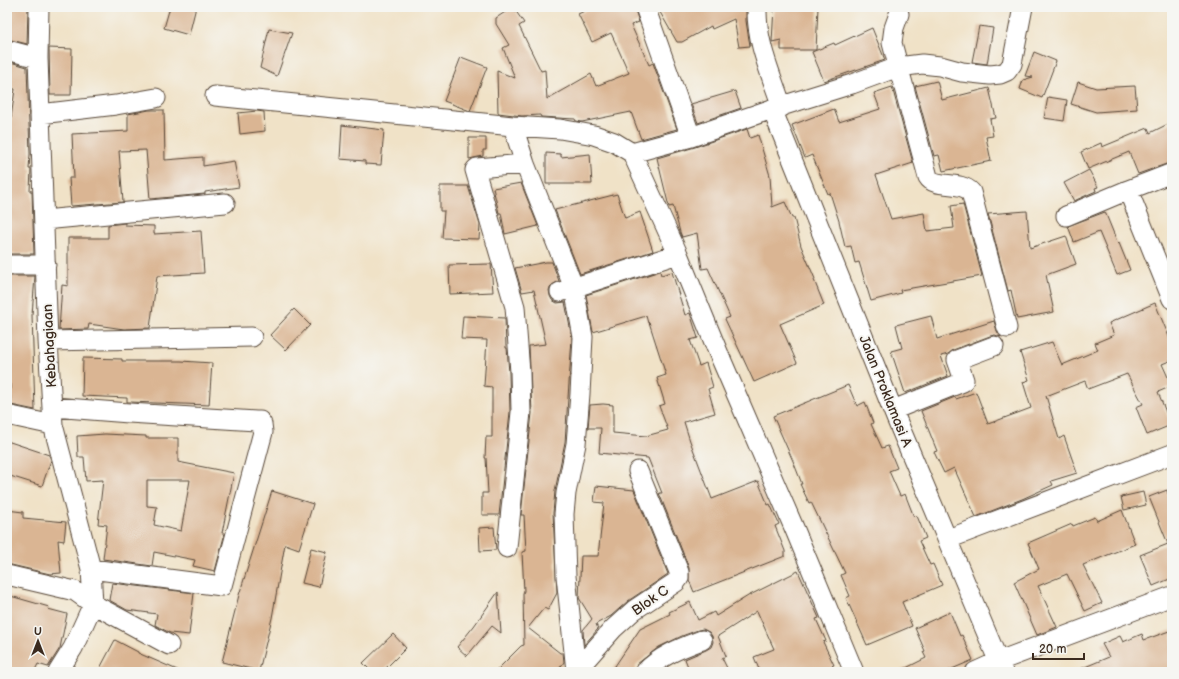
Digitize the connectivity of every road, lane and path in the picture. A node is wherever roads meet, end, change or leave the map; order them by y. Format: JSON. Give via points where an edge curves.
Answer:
{"nodes":[{"id":1,"x":39,"y":7,"type":"edge"},
{"id":2,"x":645,"y":7,"type":"edge"},
{"id":3,"x":757,"y":7,"type":"edge"},
{"id":4,"x":1023,"y":7,"type":"edge"},
{"id":5,"x":899,"y":14,"type":"dead end"},
{"id":6,"x":7,"y":50,"type":"edge"},
{"id":7,"x":38,"y":58,"type":"junction"},
{"id":8,"x":898,"y":67,"type":"junction"},
{"id":9,"x":214,"y":96,"type":"dead end"},
{"id":10,"x":156,"y":98,"type":"dead end"},
{"id":11,"x":777,"y":108,"type":"junction"},
{"id":12,"x":40,"y":114,"type":"junction"},
{"id":13,"x":513,"y":126,"type":"junction"},
{"id":14,"x":691,"y":137,"type":"junction"},
{"id":15,"x":632,"y":153,"type":"junction"},
{"id":16,"x":525,"y":164,"type":"junction"},
{"id":17,"x":1172,"y":173,"type":"edge"},
{"id":18,"x":1125,"y":191,"type":"junction"},
{"id":19,"x":225,"y":203,"type":"dead end"},
{"id":20,"x":1066,"y":216,"type":"dead end"},
{"id":21,"x":44,"y":220,"type":"junction"},
{"id":22,"x":678,"y":254,"type":"junction"},
{"id":23,"x":7,"y":265,"type":"edge"},
{"id":24,"x":46,"y":265,"type":"junction"},
{"id":25,"x":567,"y":290,"type":"junction"},
{"id":26,"x":1172,"y":299,"type":"edge"},
{"id":27,"x":1007,"y":328,"type":"dead end"},
{"id":28,"x":252,"y":337,"type":"dead end"},
{"id":29,"x":48,"y":341,"type":"junction"},
{"id":30,"x":994,"y":346,"type":"dead end"},
{"id":31,"x":893,"y":410,"type":"junction"},
{"id":32,"x":7,"y":415,"type":"edge"},
{"id":33,"x":53,"y":416,"type":"junction"},
{"id":34,"x":1172,"y":454,"type":"edge"},
{"id":35,"x":638,"y":471,"type":"dead end"},
{"id":36,"x":948,"y":539,"type":"junction"},
{"id":37,"x":507,"y":548,"type":"dead end"},
{"id":38,"x":91,"y":569,"type":"junction"},
{"id":39,"x":7,"y":575,"type":"edge"},
{"id":40,"x":1172,"y":596,"type":"edge"},
{"id":41,"x":93,"y":604,"type":"junction"},
{"id":42,"x":702,"y":640,"type":"dead end"},
{"id":43,"x":169,"y":645,"type":"dead end"},
{"id":44,"x":1001,"y":667,"type":"edge"},
{"id":45,"x":58,"y":672,"type":"edge"},
{"id":46,"x":575,"y":672,"type":"edge"},
{"id":47,"x":646,"y":672,"type":"edge"},
{"id":48,"x":854,"y":672,"type":"edge"},
{"id":49,"x":975,"y":672,"type":"edge"}],
"edges":[{"from":1,"to":7,"type":"street","name":"Kebahagiaan"},
{"from":2,"to":14,"type":"street"},
{"from":3,"to":11,"type":"street","name":"Jalan Proklamasi A","via":[[760,42]]},
{"from":4,"to":8,"type":"street","via":[[1012,64],[1007,71],[990,75],[922,64]]},
{"from":5,"to":8,"type":"street","via":[[892,43]]},
{"from":6,"to":7,"type":"street"},
{"from":7,"to":12,"type":"street","name":"Kebahagiaan"},
{"from":8,"to":11,"type":"street"},
{"from":8,"to":27,"type":"street","via":[[929,179],[965,187],[971,192]]},
{"from":9,"to":13,"type":"street"},
{"from":10,"to":12,"type":"street"},
{"from":11,"to":14,"type":"street"},
{"from":11,"to":31,"type":"street","name":"Jalan Proklamasi A"},
{"from":12,"to":21,"type":"street","name":"Kebahagiaan"},
{"from":13,"to":15,"type":"street","via":[[560,129],[594,135],[614,142]]},
{"from":13,"to":16,"type":"street"},
{"from":14,"to":15,"type":"street"},
{"from":15,"to":22,"type":"street"},
{"from":16,"to":25,"type":"street"},
{"from":16,"to":37,"type":"street","via":[[475,170],[514,307],[519,358],[520,412]]},
{"from":17,"to":18,"type":"street"},
{"from":18,"to":20,"type":"street"},
{"from":18,"to":26,"type":"street"},
{"from":19,"to":21,"type":"street"},
{"from":21,"to":24,"type":"street","name":"Kebahagiaan"},
{"from":22,"to":25,"type":"street"},
{"from":22,"to":48,"type":"street"},
{"from":23,"to":24,"type":"street"},
{"from":24,"to":29,"type":"street","name":"Kebahagiaan"},
{"from":25,"to":46,"type":"street","via":[[583,337],[576,444],[564,514],[566,576]]},
{"from":28,"to":29,"type":"street"},
{"from":29,"to":33,"type":"street","name":"Kebahagiaan"},
{"from":30,"to":31,"type":"street","via":[[957,360],[963,382]]},
{"from":31,"to":36,"type":"street","name":"Jalan Proklamasi A"},
{"from":32,"to":33,"type":"street"},
{"from":33,"to":38,"type":"street","name":"Kebahagiaan"},
{"from":33,"to":38,"type":"street","via":[[129,413],[260,421],[262,424],[263,432],[222,586]]},
{"from":34,"to":36,"type":"street"},
{"from":35,"to":46,"type":"street","name":"Blok C","via":[[679,572],[679,578],[634,610],[613,629]]},
{"from":36,"to":44,"type":"street","name":"Jalan Proklamasi A"},
{"from":38,"to":41,"type":"street","name":"Kebahagiaan"},
{"from":39,"to":41,"type":"street","via":[[75,591]]},
{"from":40,"to":44,"type":"street"},
{"from":41,"to":43,"type":"street"},
{"from":41,"to":45,"type":"street","name":"Kebahagiaan","via":[[73,648]]},
{"from":42,"to":47,"type":"street","via":[[669,653],[651,665]]},
{"from":44,"to":49,"type":"street"}]}
